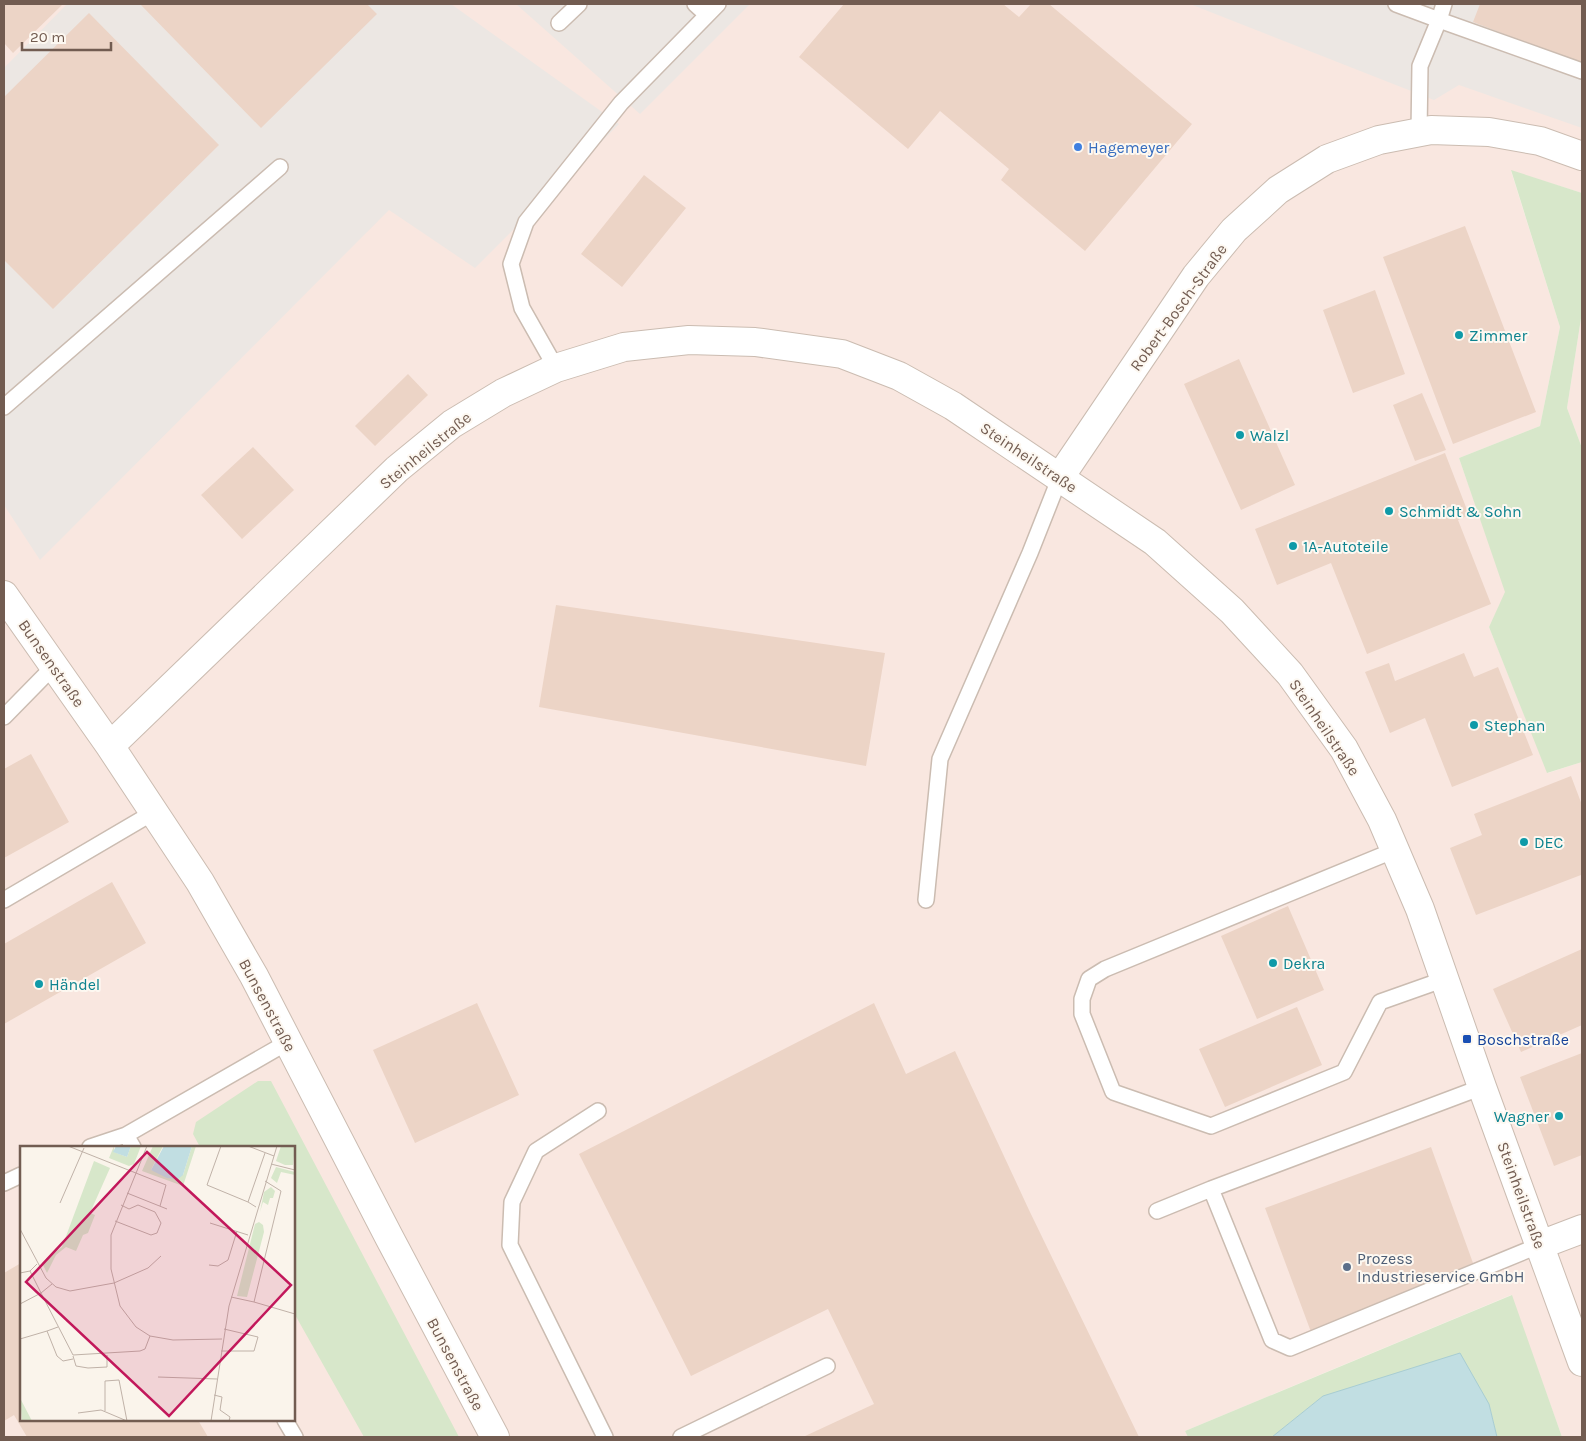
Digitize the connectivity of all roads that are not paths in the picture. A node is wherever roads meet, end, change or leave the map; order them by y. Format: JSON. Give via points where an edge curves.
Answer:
{"nodes":[{"id":1,"x":579,"y":4,"type":"edge"},
{"id":2,"x":695,"y":4,"type":"edge"},
{"id":3,"x":718,"y":4,"type":"edge"},
{"id":4,"x":1396,"y":4,"type":"edge"},
{"id":5,"x":1444,"y":4,"type":"edge"},
{"id":6,"x":707,"y":15,"type":"junction"},
{"id":7,"x":1439,"y":20,"type":"junction"},
{"id":8,"x":559,"y":23,"type":"dead end"},
{"id":9,"x":1582,"y":71,"type":"edge"},
{"id":10,"x":1419,"y":132,"type":"junction"},
{"id":11,"x":1582,"y":156,"type":"edge"},
{"id":12,"x":280,"y":167,"type":"dead end"},
{"id":13,"x":556,"y":368,"type":"junction"},
{"id":14,"x":4,"y":407,"type":"edge"},
{"id":15,"x":1060,"y":477,"type":"junction"},
{"id":16,"x":4,"y":595,"type":"edge"},
{"id":17,"x":54,"y":666,"type":"junction"},
{"id":18,"x":4,"y":716,"type":"edge"},
{"id":19,"x":110,"y":746,"type":"junction"},
{"id":20,"x":154,"y":812,"type":"junction"},
{"id":21,"x":1395,"y":850,"type":"junction"},
{"id":22,"x":4,"y":900,"type":"edge"},
{"id":23,"x":926,"y":900,"type":"dead end"},
{"id":24,"x":1445,"y":979,"type":"junction"},
{"id":25,"x":288,"y":1042,"type":"junction"},
{"id":26,"x":1482,"y":1087,"type":"junction"},
{"id":27,"x":598,"y":1111,"type":"dead end"},
{"id":28,"x":130,"y":1141,"type":"edge"},
{"id":29,"x":97,"y":1146,"type":"edge"},
{"id":30,"x":20,"y":1175,"type":"edge"},
{"id":31,"x":4,"y":1183,"type":"edge"},
{"id":32,"x":1211,"y":1189,"type":"junction"},
{"id":33,"x":1157,"y":1212,"type":"dead end"},
{"id":34,"x":1582,"y":1229,"type":"edge"},
{"id":35,"x":1540,"y":1245,"type":"junction"},
{"id":36,"x":1582,"y":1362,"type":"edge"},
{"id":37,"x":827,"y":1366,"type":"dead end"},
{"id":38,"x":286,"y":1421,"type":"edge"},
{"id":39,"x":294,"y":1437,"type":"edge"},
{"id":40,"x":495,"y":1437,"type":"edge"},
{"id":41,"x":605,"y":1437,"type":"edge"},
{"id":42,"x":681,"y":1437,"type":"edge"}],
"edges":[{"from":1,"to":8,"type":"lane"},
{"from":2,"to":6,"type":"lane"},
{"from":3,"to":6,"type":"lane"},
{"from":4,"to":7,"type":"lane"},
{"from":5,"to":7,"type":"lane"},
{"from":6,"to":13,"type":"lane","via":[[621,103],[526,222],[511,264],[522,308]]},
{"from":7,"to":9,"type":"lane"},
{"from":7,"to":10,"type":"lane","via":[[1420,66]]},
{"from":10,"to":11,"type":"street","name":"Robert-Bosch-Straße","via":[[1489,132],[1540,141]]},
{"from":10,"to":15,"type":"street","name":"Robert-Bosch-Straße","via":[[1379,140],[1327,159],[1278,190],[1234,230],[1196,276]]},
{"from":12,"to":14,"type":"lane"},
{"from":13,"to":15,"type":"street","name":"Steinheilstraße","via":[[624,347],[690,340],[755,342],[842,354],[898,376],[953,406]]},
{"from":13,"to":19,"type":"street","name":"Steinheilstraße","via":[[503,393],[452,424],[397,470]]},
{"from":15,"to":21,"type":"street","name":"Steinheilstraße","via":[[1155,542],[1232,611],[1290,674],[1344,749]]},
{"from":15,"to":23,"type":"lane","via":[[940,759]]},
{"from":16,"to":17,"type":"street","name":"Bunsenstraße"},
{"from":17,"to":18,"type":"lane"},
{"from":17,"to":19,"type":"street","name":"Bunsenstraße"},
{"from":19,"to":20,"type":"street","name":"Bunsenstraße"},
{"from":20,"to":22,"type":"lane"},
{"from":20,"to":25,"type":"street","name":"Bunsenstraße","via":[[200,882]]},
{"from":21,"to":24,"type":"street","name":"Steinheilstraße"},
{"from":21,"to":24,"type":"lane","via":[[1105,969],[1089,979],[1082,999],[1085,1022],[1113,1092],[1211,1126],[1344,1072],[1380,1002]]},
{"from":24,"to":26,"type":"street","name":"Steinheilstraße"},
{"from":25,"to":28,"type":"lane"},
{"from":25,"to":40,"type":"street","name":"Bunsenstraße"},
{"from":26,"to":32,"type":"lane"},
{"from":26,"to":35,"type":"street","name":"Steinheilstraße"},
{"from":27,"to":41,"type":"lane","via":[[536,1151],[512,1202],[510,1245]]},
{"from":28,"to":29,"type":"lane"},
{"from":30,"to":31,"type":"lane"},
{"from":32,"to":33,"type":"lane"},
{"from":32,"to":35,"type":"lane","via":[[1272,1340],[1290,1348]]},
{"from":34,"to":35,"type":"street"},
{"from":35,"to":36,"type":"street","name":"Steinheilstraße"},
{"from":37,"to":42,"type":"lane"},
{"from":38,"to":39,"type":"lane"}]}
